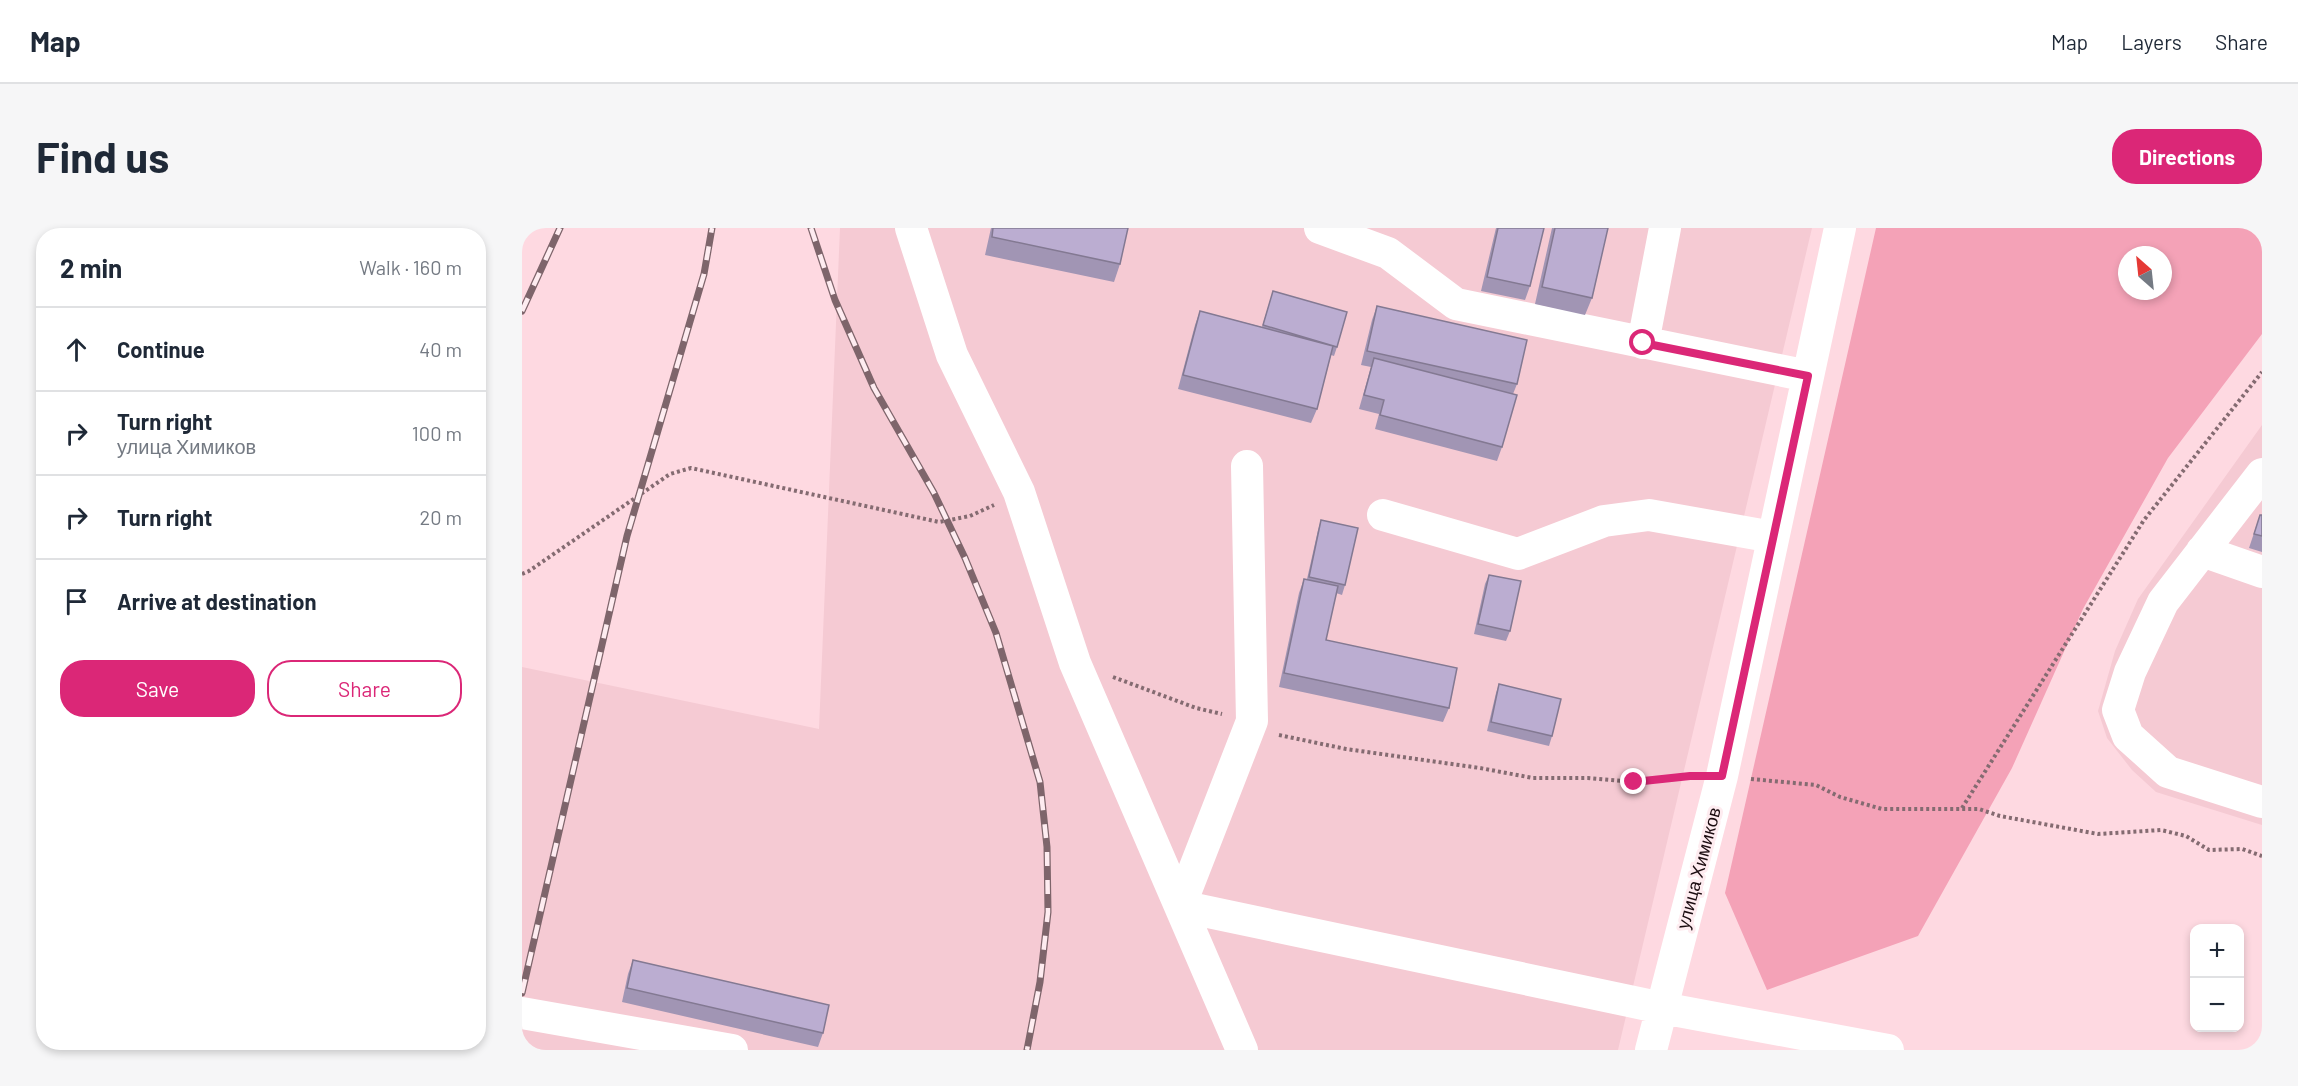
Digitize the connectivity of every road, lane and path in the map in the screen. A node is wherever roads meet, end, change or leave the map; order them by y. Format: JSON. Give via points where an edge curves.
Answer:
{"nodes":[{"id":1,"x":911,"y":228,"type":"edge"},
{"id":2,"x":1320,"y":228,"type":"edge"},
{"id":3,"x":1665,"y":228,"type":"edge"},
{"id":4,"x":1840,"y":228,"type":"edge"},
{"id":5,"x":1643,"y":343,"type":"junction"},
{"id":6,"x":2262,"y":372,"type":"edge"},
{"id":7,"x":1808,"y":376,"type":"junction"},
{"id":8,"x":1247,"y":466,"type":"dead end"},
{"id":9,"x":2262,"y":474,"type":"edge"},
{"id":10,"x":1019,"y":492,"type":"junction"},
{"id":11,"x":1383,"y":515,"type":"dead end"},
{"id":12,"x":1773,"y":537,"type":"junction"},
{"id":13,"x":2202,"y":551,"type":"junction"},
{"id":14,"x":2262,"y":572,"type":"edge"},
{"id":15,"x":522,"y":574,"type":"edge"},
{"id":16,"x":1075,"y":663,"type":"junction"},
{"id":17,"x":1252,"y":721,"type":"junction"},
{"id":18,"x":1722,"y":776,"type":"junction"},
{"id":19,"x":2262,"y":802,"type":"edge"},
{"id":20,"x":1961,"y":808,"type":"junction"},
{"id":21,"x":2262,"y":856,"type":"edge"},
{"id":22,"x":1180,"y":906,"type":"junction"},
{"id":23,"x":1662,"y":1008,"type":"junction"},
{"id":24,"x":522,"y":1013,"type":"edge"},
{"id":25,"x":732,"y":1050,"type":"edge"},
{"id":26,"x":1242,"y":1050,"type":"edge"},
{"id":27,"x":1651,"y":1050,"type":"edge"},
{"id":28,"x":1888,"y":1050,"type":"edge"}],
"edges":[{"from":1,"to":10,"type":"street","via":[[952,355]]},
{"from":2,"to":5,"type":"street","via":[[1388,253],[1456,304]]},
{"from":3,"to":5,"type":"street"},
{"from":4,"to":7,"type":"street","name":"улица Химиков"},
{"from":5,"to":7,"type":"street"},
{"from":6,"to":20,"type":"path","via":[[2144,520]]},
{"from":7,"to":12,"type":"street","name":"улица Химиков"},
{"from":8,"to":17,"type":"street"},
{"from":9,"to":13,"type":"street"},
{"from":10,"to":15,"type":"path","via":[[970,516],[939,522],[691,468],[669,474]]},
{"from":10,"to":16,"type":"street"},
{"from":11,"to":12,"type":"street","via":[[1518,554],[1604,521],[1648,515]]},
{"from":12,"to":18,"type":"street","name":"улица Химиков"},
{"from":13,"to":14,"type":"street"},
{"from":13,"to":19,"type":"street","via":[[2163,602],[2130,672],[2118,711],[2128,736],[2168,772]]},
{"from":16,"to":17,"type":"path","via":[[1196,708]]},
{"from":16,"to":22,"type":"street"},
{"from":17,"to":18,"type":"path","via":[[1253,728],[1346,749],[1533,778],[1634,782]]},
{"from":17,"to":22,"type":"street"},
{"from":18,"to":20,"type":"path","via":[[1816,785],[1840,797],[1882,809]]},
{"from":18,"to":23,"type":"street","name":"улица Химиков"},
{"from":20,"to":21,"type":"path","via":[[2098,834],[2161,830],[2186,836],[2209,850],[2242,849]]},
{"from":22,"to":23,"type":"street"},
{"from":22,"to":26,"type":"street"},
{"from":23,"to":27,"type":"street","name":"улица Химиков"},
{"from":23,"to":28,"type":"street"},
{"from":24,"to":25,"type":"street"}]}
